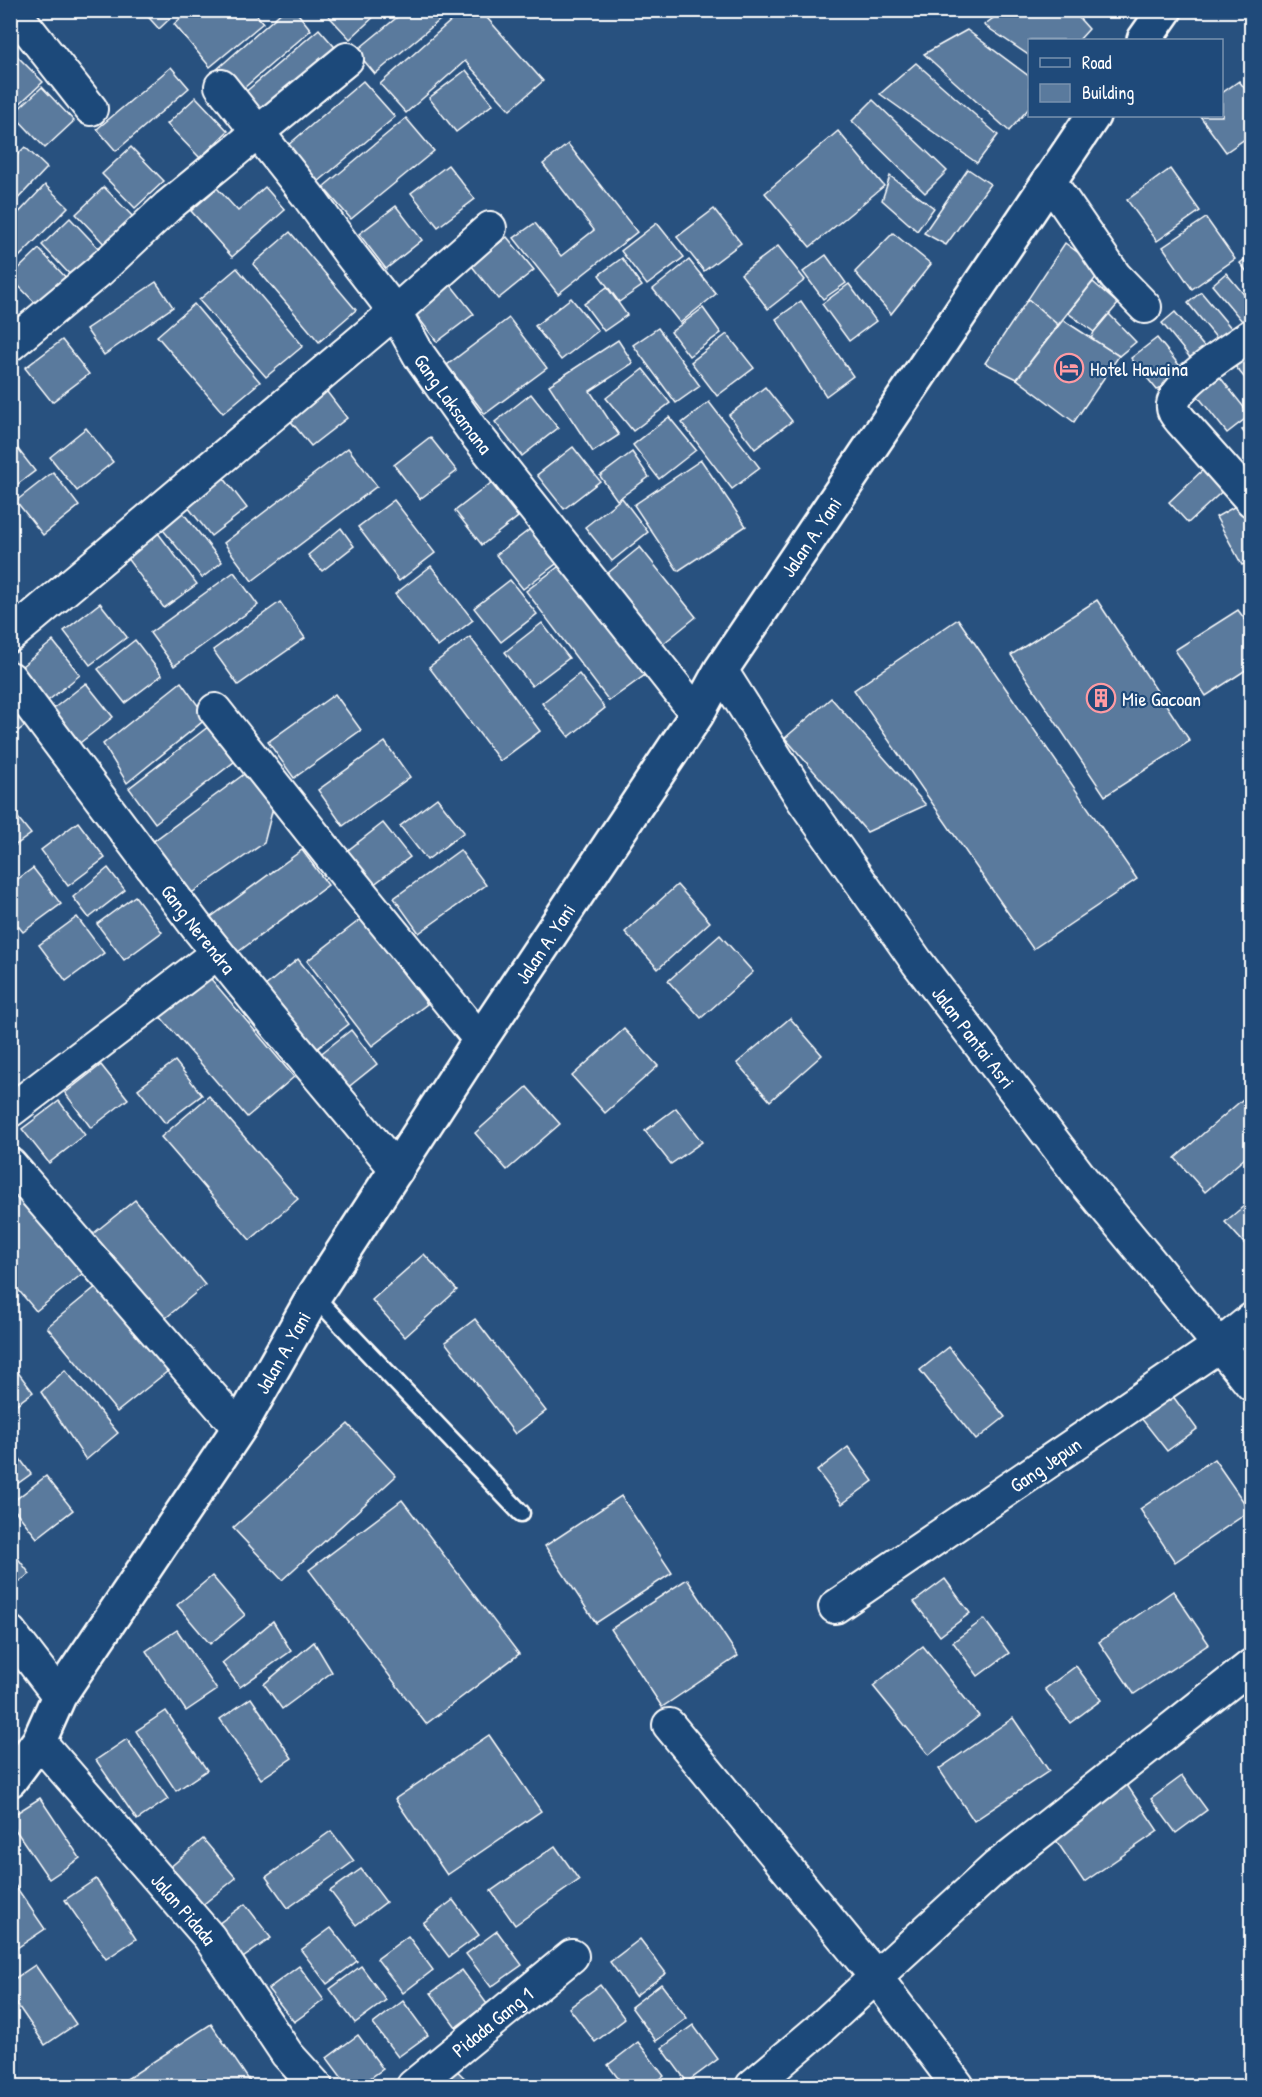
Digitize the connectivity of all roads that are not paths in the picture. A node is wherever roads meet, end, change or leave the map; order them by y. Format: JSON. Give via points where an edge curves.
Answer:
{"nodes":[{"id":1,"x":13,"y":10,"type":"edge"},
{"id":2,"x":1165,"y":10,"type":"edge"},
{"id":3,"x":1145,"y":39,"type":"edge"},
{"id":4,"x":347,"y":59,"type":"dead end"},
{"id":5,"x":221,"y":86,"type":"dead end"},
{"id":6,"x":91,"y":109,"type":"dead end"},
{"id":7,"x":1092,"y":117,"type":"edge"},
{"id":8,"x":257,"y":131,"type":"junction"},
{"id":9,"x":1049,"y":180,"type":"junction"},
{"id":10,"x":490,"y":228,"type":"dead end"},
{"id":11,"x":1145,"y":307,"type":"dead end"},
{"id":12,"x":395,"y":312,"type":"junction"},
{"id":13,"x":1251,"y":335,"type":"edge"},
{"id":14,"x":10,"y":345,"type":"edge"},
{"id":15,"x":1251,"y":501,"type":"edge"},
{"id":16,"x":10,"y":636,"type":"edge"},
{"id":17,"x":721,"y":670,"type":"junction"},
{"id":18,"x":10,"y":678,"type":"edge"},
{"id":19,"x":215,"y":710,"type":"dead end"},
{"id":20,"x":697,"y":714,"type":"junction"},
{"id":21,"x":218,"y":953,"type":"junction"},
{"id":22,"x":480,"y":1040,"type":"junction"},
{"id":23,"x":10,"y":1111,"type":"edge"},
{"id":24,"x":10,"y":1164,"type":"edge"},
{"id":25,"x":397,"y":1170,"type":"junction"},
{"id":26,"x":314,"y":1296,"type":"junction"},
{"id":27,"x":1251,"y":1319,"type":"edge"},
{"id":28,"x":1220,"y":1345,"type":"junction"},
{"id":29,"x":1251,"y":1385,"type":"edge"},
{"id":30,"x":238,"y":1428,"type":"junction"},
{"id":31,"x":521,"y":1513,"type":"dead end"},
{"id":32,"x":835,"y":1607,"type":"dead end"},
{"id":33,"x":10,"y":1632,"type":"edge"},
{"id":34,"x":1251,"y":1665,"type":"edge"},
{"id":35,"x":59,"y":1696,"type":"junction"},
{"id":36,"x":669,"y":1725,"type":"dead end"},
{"id":37,"x":39,"y":1741,"type":"junction"},
{"id":38,"x":10,"y":1780,"type":"edge"},
{"id":39,"x":572,"y":1956,"type":"dead end"},
{"id":40,"x":876,"y":1977,"type":"junction"},
{"id":41,"x":316,"y":2086,"type":"edge"},
{"id":42,"x":413,"y":2086,"type":"edge"},
{"id":43,"x":752,"y":2086,"type":"edge"},
{"id":44,"x":958,"y":2086,"type":"edge"}],
"edges":[{"from":1,"to":6,"type":"street"},
{"from":2,"to":3,"type":"highway"},
{"from":4,"to":8,"type":"street"},
{"from":5,"to":8,"type":"street","name":"Gang Laksamana"},
{"from":7,"to":9,"type":"highway","name":"Jalan A. Yani"},
{"from":8,"to":12,"type":"street","name":"Gang Laksamana"},
{"from":8,"to":14,"type":"street"},
{"from":9,"to":11,"type":"street","via":[[1115,276]]},
{"from":9,"to":17,"type":"highway","name":"Jalan A. Yani"},
{"from":10,"to":12,"type":"street"},
{"from":12,"to":16,"type":"street"},
{"from":12,"to":20,"type":"street","name":"Gang Laksamana","via":[[419,355],[473,431]]},
{"from":13,"to":15,"type":"street","via":[[1184,384],[1173,404],[1181,421]]},
{"from":17,"to":20,"type":"highway","name":"Jalan A. Yani"},
{"from":17,"to":28,"type":"street","name":"Jalan Pantai Asri","via":[[803,800],[917,962],[1082,1179]]},
{"from":18,"to":21,"type":"street","name":"Gang Nerendra"},
{"from":19,"to":22,"type":"street"},
{"from":20,"to":22,"type":"highway","name":"Jalan A. Yani"},
{"from":21,"to":23,"type":"street"},
{"from":21,"to":25,"type":"street","name":"Gang Nerendra"},
{"from":22,"to":25,"type":"highway","name":"Jalan A. Yani"},
{"from":24,"to":30,"type":"street"},
{"from":25,"to":26,"type":"highway","name":"Jalan A. Yani"},
{"from":26,"to":30,"type":"highway","name":"Jalan A. Yani"},
{"from":26,"to":31,"type":"lane"},
{"from":27,"to":28,"type":"street","name":"Gang Jepun"},
{"from":28,"to":29,"type":"street","name":"Jalan Pantai Asri"},
{"from":28,"to":32,"type":"street","name":"Gang Jepun"},
{"from":30,"to":35,"type":"highway","name":"Jalan A. Yani"},
{"from":33,"to":35,"type":"street"},
{"from":34,"to":40,"type":"street","via":[[996,1867]]},
{"from":35,"to":37,"type":"highway","name":"Jalan A. Yani"},
{"from":36,"to":40,"type":"street"},
{"from":37,"to":38,"type":"highway","name":"Jalan A. Yani"},
{"from":37,"to":41,"type":"street","name":"Jalan Pidada","via":[[209,1937],[287,2054]]},
{"from":39,"to":42,"type":"street","name":"Pidada Gang 1"},
{"from":40,"to":43,"type":"street"},
{"from":40,"to":44,"type":"street"}]}
